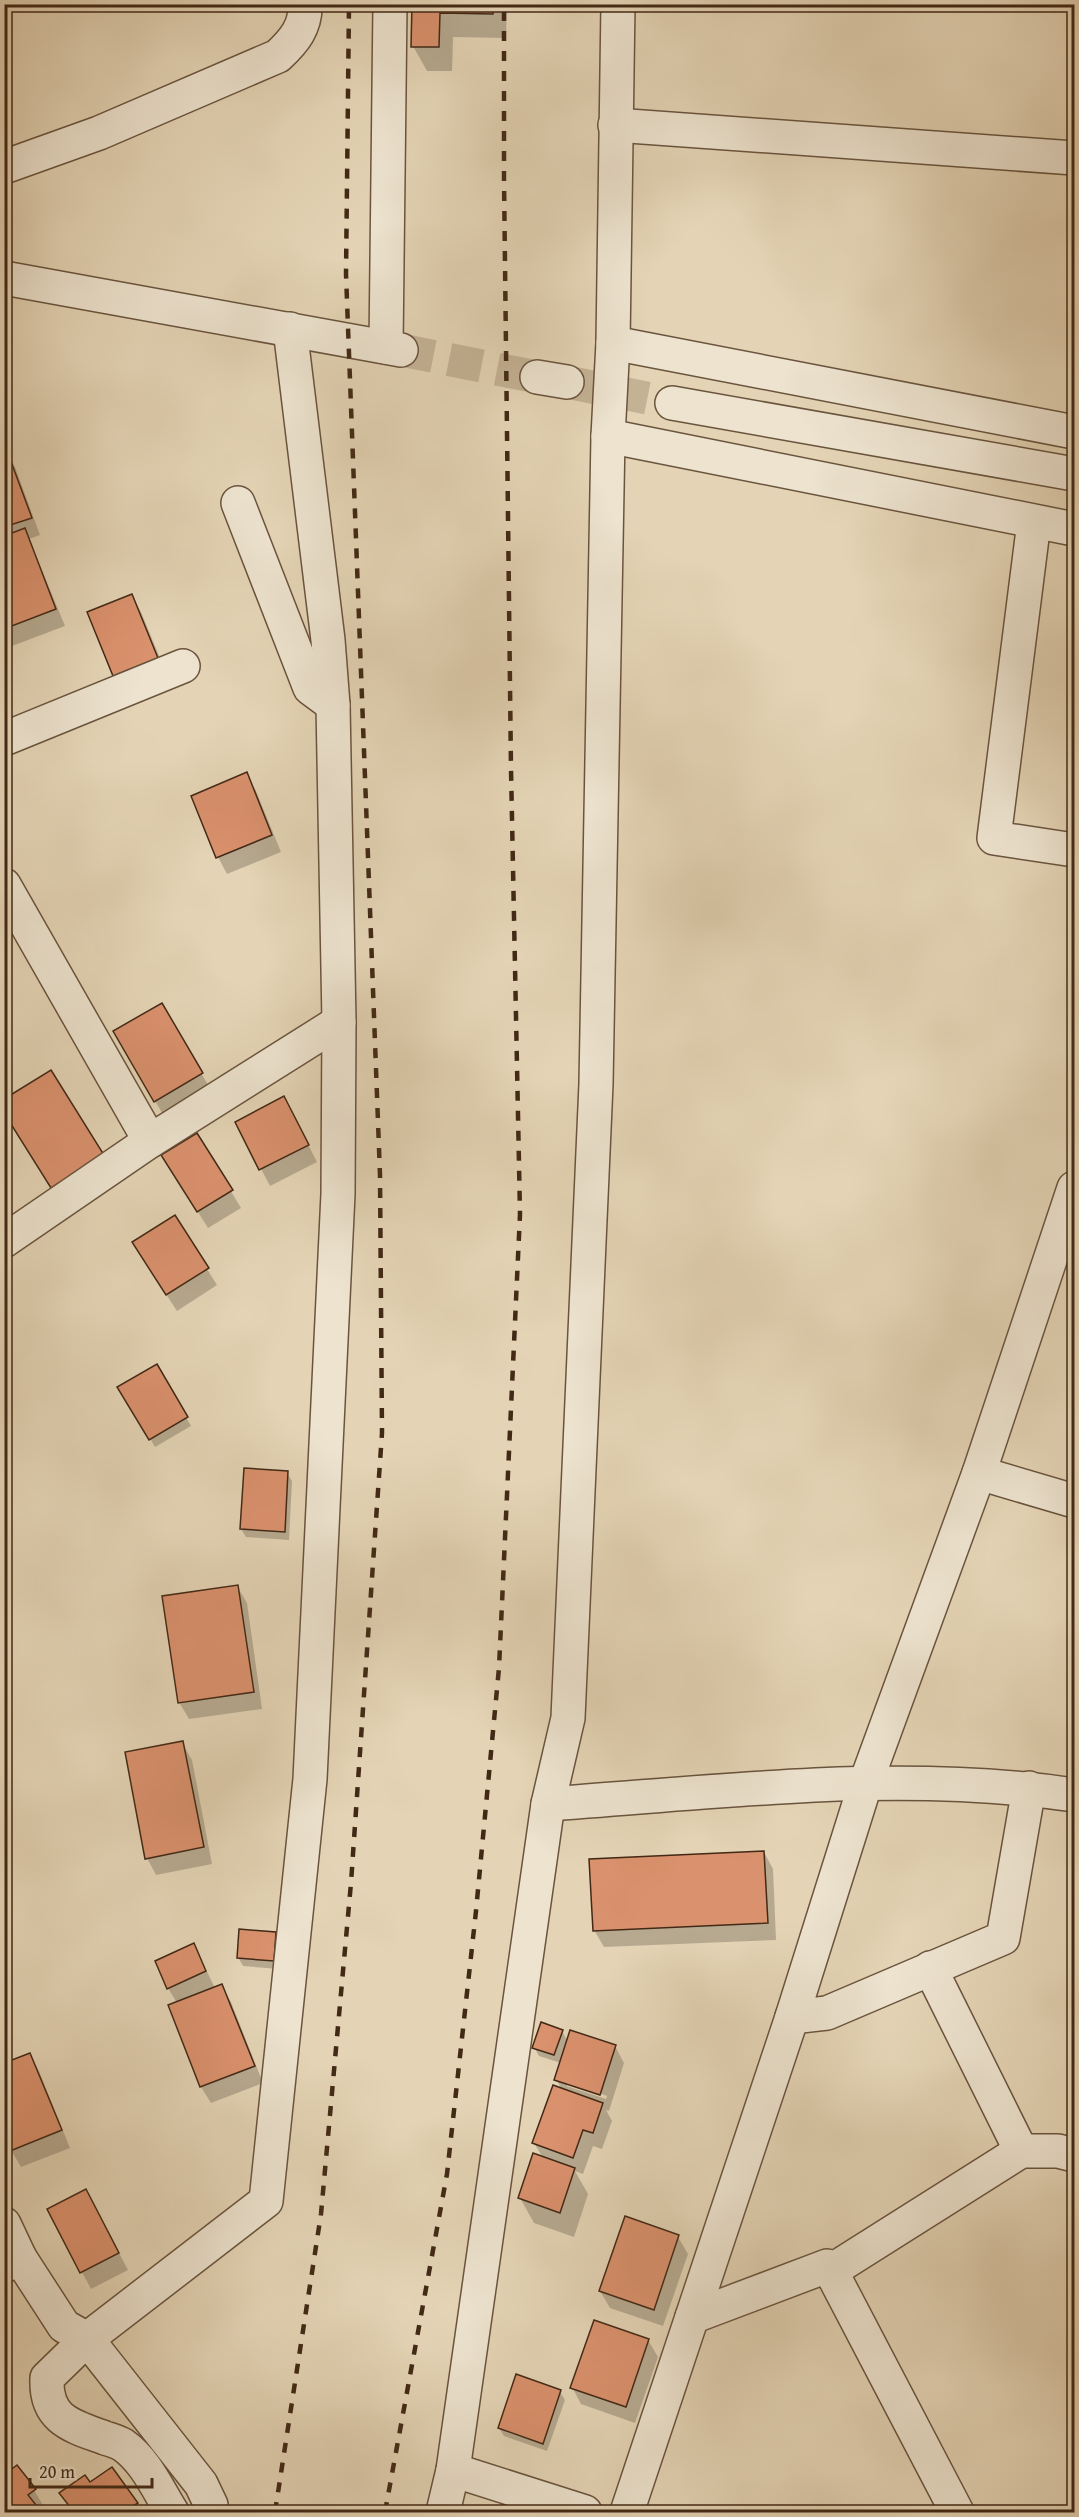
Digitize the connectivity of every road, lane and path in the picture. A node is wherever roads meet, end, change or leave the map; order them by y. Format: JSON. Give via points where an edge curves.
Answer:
{"nodes":[{"id":1,"x":305,"y":4,"type":"edge"},
{"id":2,"x":390,"y":4,"type":"edge"},
{"id":3,"x":618,"y":4,"type":"edge"},
{"id":4,"x":615,"y":125,"type":"junction"},
{"id":5,"x":1074,"y":158,"type":"edge"},
{"id":6,"x":4,"y":167,"type":"edge"},
{"id":7,"x":4,"y":278,"type":"edge"},
{"id":8,"x":290,"y":329,"type":"junction"},
{"id":9,"x":613,"y":343,"type":"junction"},
{"id":10,"x":672,"y":403,"type":"tunnel mouth"},
{"id":11,"x":1074,"y":432,"type":"edge"},
{"id":12,"x":608,"y":436,"type":"junction"},
{"id":13,"x":1074,"y":474,"type":"edge"},
{"id":14,"x":238,"y":503,"type":"dead end"},
{"id":15,"x":1034,"y":522,"type":"junction"},
{"id":16,"x":1074,"y":529,"type":"edge"},
{"id":17,"x":183,"y":666,"type":"dead end"},
{"id":18,"x":333,"y":705,"type":"junction"},
{"id":19,"x":4,"y":740,"type":"edge"},
{"id":20,"x":1074,"y":850,"type":"edge"},
{"id":21,"x":4,"y":885,"type":"edge"},
{"id":22,"x":339,"y":1022,"type":"junction"},
{"id":23,"x":150,"y":1141,"type":"junction"},
{"id":24,"x":1074,"y":1188,"type":"edge"},
{"id":25,"x":4,"y":1242,"type":"edge"},
{"id":26,"x":979,"y":1473,"type":"junction"},
{"id":27,"x":1074,"y":1501,"type":"edge"},
{"id":28,"x":866,"y":1782,"type":"junction"},
{"id":29,"x":1029,"y":1788,"type":"junction"},
{"id":30,"x":1074,"y":1795,"type":"edge"},
{"id":31,"x":548,"y":1804,"type":"junction"},
{"id":32,"x":930,"y":1968,"type":"junction"},
{"id":33,"x":792,"y":2017,"type":"junction"},
{"id":34,"x":1022,"y":2151,"type":"junction"},
{"id":35,"x":1074,"y":2155,"type":"edge"},
{"id":36,"x":4,"y":2224,"type":"edge"},
{"id":37,"x":12,"y":2262,"type":"edge"},
{"id":38,"x":831,"y":2271,"type":"junction"},
{"id":39,"x":692,"y":2317,"type":"junction"},
{"id":40,"x":87,"y":2339,"type":"junction"},
{"id":41,"x":453,"y":2470,"type":"junction"},
{"id":42,"x":207,"y":2498,"type":"edge"},
{"id":43,"x":172,"y":2512,"type":"edge"},
{"id":44,"x":443,"y":2512,"type":"edge"},
{"id":45,"x":585,"y":2512,"type":"edge"},
{"id":46,"x":627,"y":2512,"type":"edge"},
{"id":47,"x":957,"y":2512,"type":"edge"}],
"edges":[{"from":1,"to":6,"type":"street","via":[[296,39],[278,56],[99,133]]},
{"from":2,"to":8,"type":"street","via":[[393,349]]},
{"from":3,"to":4,"type":"street"},
{"from":4,"to":5,"type":"street"},
{"from":4,"to":9,"type":"street"},
{"from":7,"to":8,"type":"street"},
{"from":8,"to":18,"type":"street"},
{"from":9,"to":11,"type":"street"},
{"from":9,"to":12,"type":"street"},
{"from":10,"to":13,"type":"street"},
{"from":12,"to":15,"type":"street"},
{"from":12,"to":31,"type":"street","via":[[596,1096],[568,1718]]},
{"from":14,"to":18,"type":"street","via":[[310,688]]},
{"from":15,"to":16,"type":"street"},
{"from":15,"to":20,"type":"street","via":[[994,838]]},
{"from":17,"to":19,"type":"street"},
{"from":18,"to":22,"type":"street"},
{"from":21,"to":23,"type":"street"},
{"from":22,"to":23,"type":"street"},
{"from":22,"to":40,"type":"street","via":[[338,1194],[310,1779],[266,2201]]},
{"from":23,"to":25,"type":"street"},
{"from":24,"to":26,"type":"street"},
{"from":26,"to":27,"type":"street"},
{"from":26,"to":28,"type":"street"},
{"from":28,"to":29,"type":"street"},
{"from":28,"to":31,"type":"street"},
{"from":28,"to":33,"type":"street"},
{"from":29,"to":30,"type":"street"},
{"from":29,"to":32,"type":"street","via":[[1002,1938]]},
{"from":31,"to":41,"type":"street"},
{"from":32,"to":33,"type":"street","via":[[827,2013]]},
{"from":32,"to":34,"type":"street"},
{"from":33,"to":39,"type":"street"},
{"from":34,"to":35,"type":"street"},
{"from":34,"to":38,"type":"street"},
{"from":36,"to":37,"type":"street"},
{"from":37,"to":40,"type":"street","via":[[64,2326]]},
{"from":38,"to":39,"type":"street","via":[[827,2266]]},
{"from":38,"to":47,"type":"street"},
{"from":39,"to":46,"type":"street"},
{"from":40,"to":42,"type":"street"},
{"from":40,"to":43,"type":"street","via":[[47,2378],[46,2393],[53,2410],[77,2428],[122,2445],[158,2485]]},
{"from":41,"to":44,"type":"street"},
{"from":41,"to":45,"type":"street"}]}
